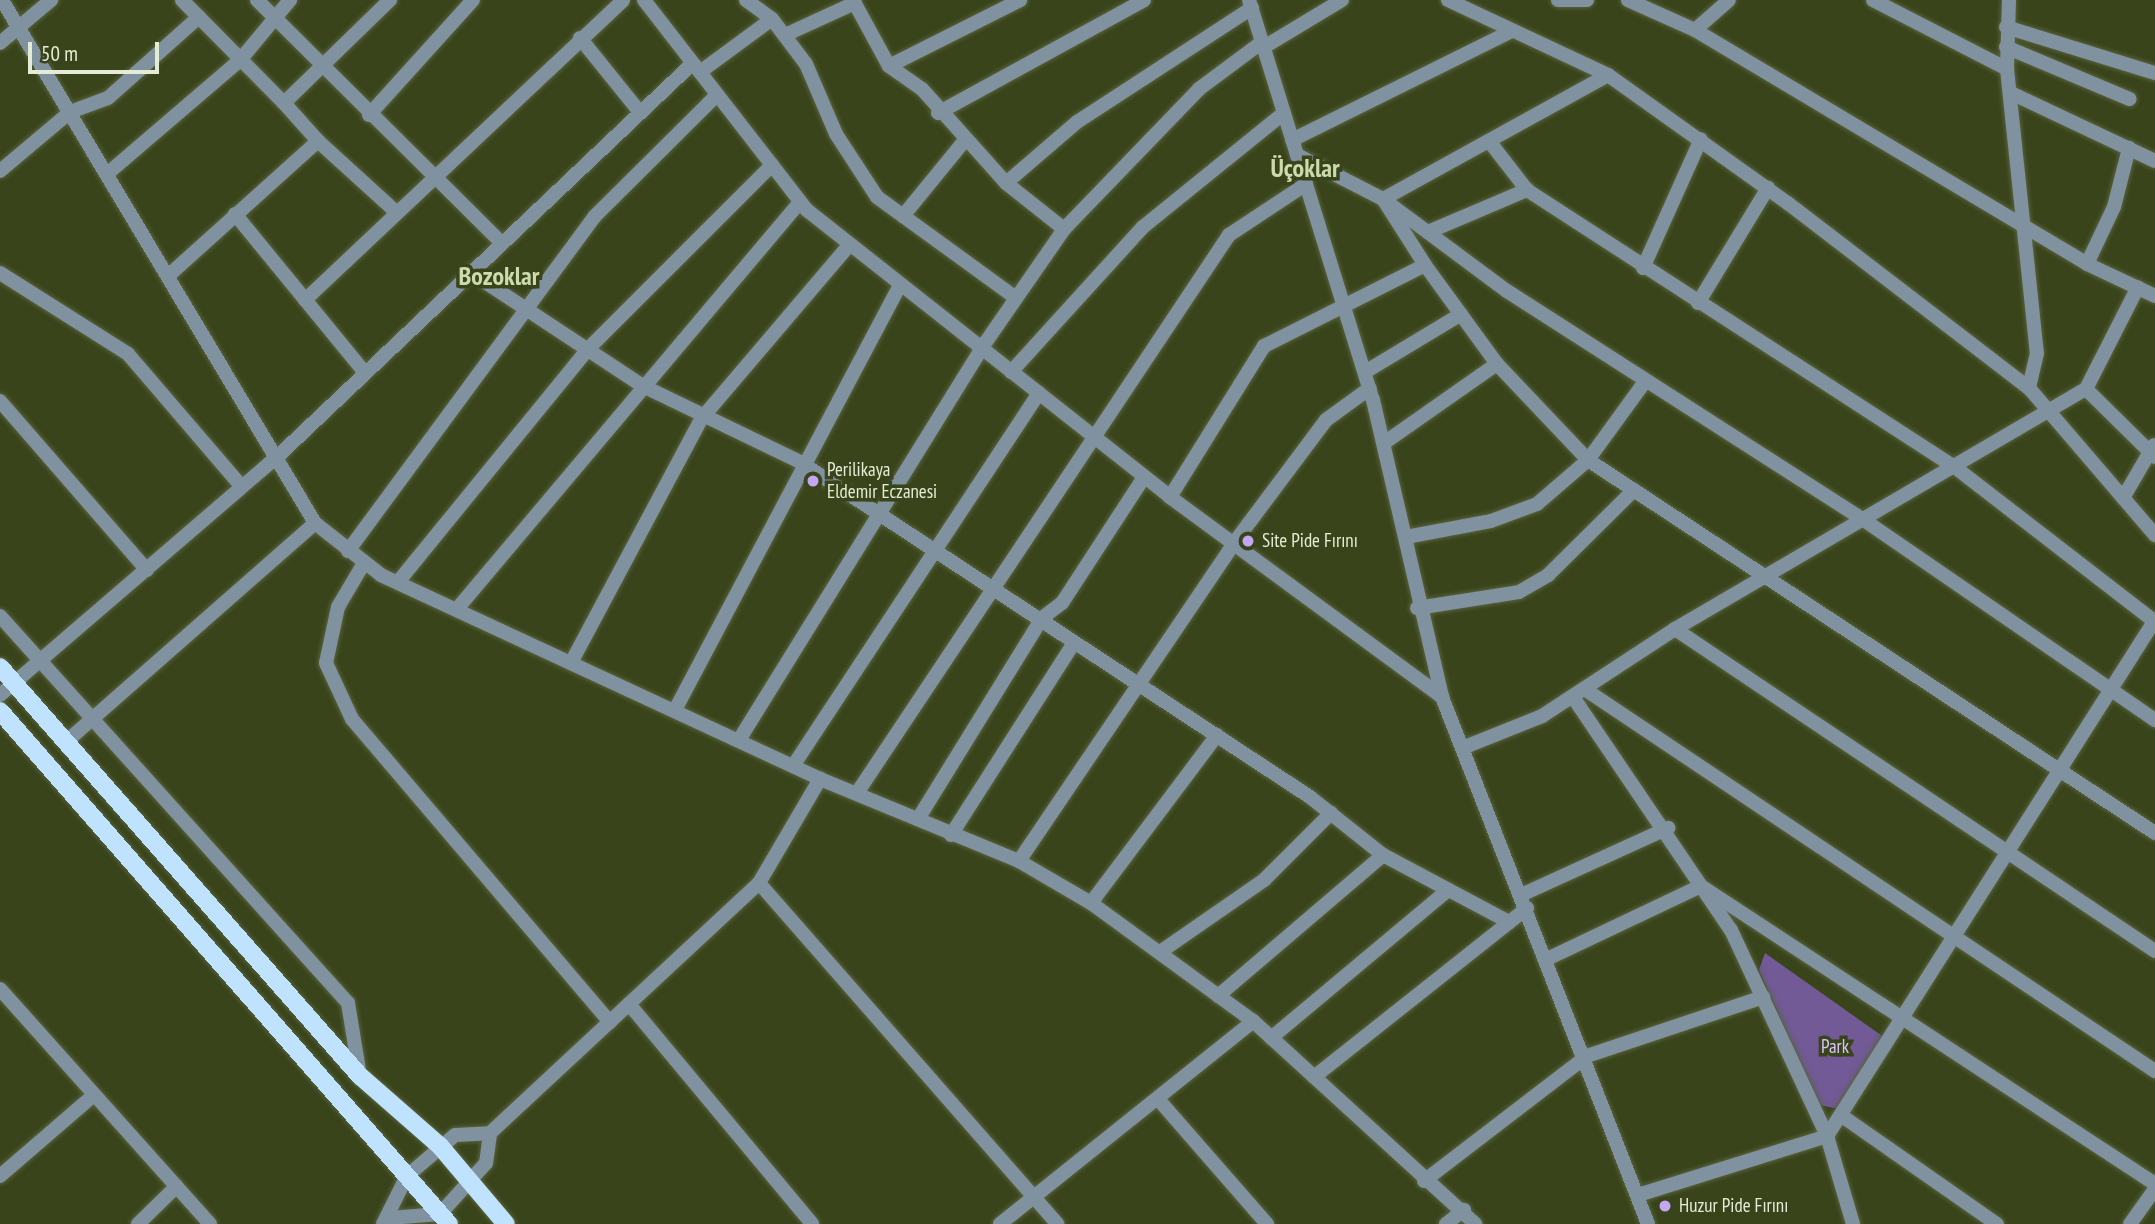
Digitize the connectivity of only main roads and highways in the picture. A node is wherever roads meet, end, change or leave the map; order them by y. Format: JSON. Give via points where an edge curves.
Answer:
{"nodes":[{"id":1,"x":0,"y":667,"type":"edge"},
{"id":2,"x":0,"y":711,"type":"edge"},
{"id":3,"x":445,"y":1219,"type":"edge"},
{"id":4,"x":506,"y":1224,"type":"edge"}],
"edges":[{"from":1,"to":4,"type":"main road","via":[[360,1076],[440,1146]]},
{"from":2,"to":3,"type":"main road"}]}
